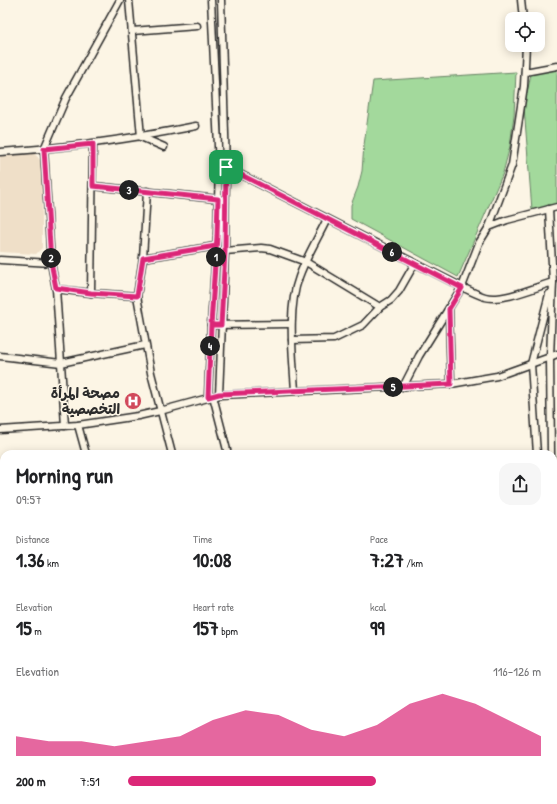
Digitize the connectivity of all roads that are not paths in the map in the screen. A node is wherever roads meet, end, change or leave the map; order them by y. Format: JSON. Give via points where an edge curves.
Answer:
{"nodes":[{"id":1,"x":120,"y":0,"type":"edge"},
{"id":2,"x":129,"y":0,"type":"edge"},
{"id":3,"x":211,"y":0,"type":"edge"},
{"id":4,"x":221,"y":0,"type":"edge"},
{"id":5,"x":521,"y":0,"type":"edge"},
{"id":6,"x":522,"y":12,"type":"edge"},
{"id":7,"x":198,"y":26,"type":"dead end"},
{"id":8,"x":132,"y":31,"type":"junction"},
{"id":9,"x":526,"y":52,"type":"edge"},
{"id":10,"x":557,"y":66,"type":"edge"},
{"id":11,"x":525,"y":72,"type":"junction"},
{"id":12,"x":196,"y":126,"type":"dead end"},
{"id":13,"x":141,"y":137,"type":"junction"},
{"id":14,"x":93,"y":144,"type":"junction"},
{"id":15,"x":164,"y":147,"type":"dead end"},
{"id":16,"x":44,"y":149,"type":"junction"},
{"id":17,"x":0,"y":152,"type":"edge"},
{"id":18,"x":226,"y":167,"type":"junction"},
{"id":19,"x":93,"y":186,"type":"junction"},
{"id":20,"x":147,"y":191,"type":"junction"},
{"id":21,"x":218,"y":199,"type":"junction"},
{"id":22,"x":557,"y":207,"type":"edge"},
{"id":23,"x":549,"y":209,"type":"junction"},
{"id":24,"x":327,"y":218,"type":"junction"},
{"id":25,"x":489,"y":226,"type":"junction"},
{"id":26,"x":216,"y":246,"type":"junction"},
{"id":27,"x":225,"y":251,"type":"junction"},
{"id":28,"x":143,"y":258,"type":"junction"},
{"id":29,"x":0,"y":260,"type":"edge"},
{"id":30,"x":51,"y":262,"type":"junction"},
{"id":31,"x":306,"y":262,"type":"junction"},
{"id":32,"x":415,"y":263,"type":"junction"},
{"id":33,"x":553,"y":282,"type":"junction"},
{"id":34,"x":56,"y":288,"type":"junction"},
{"id":35,"x":462,"y":288,"type":"junction"},
{"id":36,"x":91,"y":293,"type":"junction"},
{"id":37,"x":137,"y":296,"type":"junction"},
{"id":38,"x":380,"y":306,"type":"junction"},
{"id":39,"x":449,"y":309,"type":"junction"},
{"id":40,"x":291,"y":324,"type":"junction"},
{"id":41,"x":211,"y":325,"type":"junction"},
{"id":42,"x":221,"y":325,"type":"junction"},
{"id":43,"x":551,"y":333,"type":"junction"},
{"id":44,"x":557,"y":338,"type":"edge"},
{"id":45,"x":292,"y":340,"type":"junction"},
{"id":46,"x":146,"y":345,"type":"junction"},
{"id":47,"x":557,"y":354,"type":"edge"},
{"id":48,"x":0,"y":356,"type":"edge"},
{"id":49,"x":550,"y":358,"type":"junction"},
{"id":50,"x":61,"y":363,"type":"junction"},
{"id":51,"x":531,"y":364,"type":"junction"},
{"id":52,"x":451,"y":384,"type":"junction"},
{"id":53,"x":403,"y":386,"type":"junction"},
{"id":54,"x":295,"y":391,"type":"junction"},
{"id":55,"x":214,"y":396,"type":"junction"},
{"id":56,"x":160,"y":412,"type":"junction"},
{"id":57,"x":78,"y":425,"type":"junction"},
{"id":58,"x":65,"y":426,"type":"junction"},
{"id":59,"x":0,"y":430,"type":"edge"},
{"id":60,"x":85,"y":450,"type":"edge"},
{"id":61,"x":171,"y":450,"type":"edge"},
{"id":62,"x":227,"y":450,"type":"edge"},
{"id":63,"x":537,"y":450,"type":"edge"},
{"id":64,"x":551,"y":450,"type":"edge"}],
"edges":[{"from":1,"to":16,"type":"street","via":[[66,98]]},
{"from":2,"to":8,"type":"street"},
{"from":3,"to":21,"type":"street","via":[[219,167]]},
{"from":4,"to":18,"type":"street"},
{"from":5,"to":6,"type":"street"},
{"from":7,"to":8,"type":"street"},
{"from":8,"to":13,"type":"street"},
{"from":9,"to":11,"type":"street"},
{"from":10,"to":11,"type":"street"},
{"from":11,"to":25,"type":"street","via":[[512,165]]},
{"from":12,"to":13,"type":"street"},
{"from":13,"to":14,"type":"street"},
{"from":13,"to":15,"type":"street"},
{"from":14,"to":16,"type":"street"},
{"from":14,"to":19,"type":"street"},
{"from":16,"to":17,"type":"street"},
{"from":16,"to":30,"type":"street"},
{"from":18,"to":24,"type":"street"},
{"from":18,"to":27,"type":"street"},
{"from":19,"to":20,"type":"street"},
{"from":19,"to":36,"type":"street"},
{"from":20,"to":21,"type":"street"},
{"from":20,"to":28,"type":"street"},
{"from":21,"to":26,"type":"street"},
{"from":22,"to":23,"type":"street"},
{"from":23,"to":25,"type":"street"},
{"from":23,"to":33,"type":"street"},
{"from":24,"to":31,"type":"street"},
{"from":24,"to":32,"type":"street"},
{"from":25,"to":35,"type":"street","via":[[479,243]]},
{"from":26,"to":28,"type":"street"},
{"from":26,"to":41,"type":"street"},
{"from":27,"to":31,"type":"street","via":[[270,249]]},
{"from":27,"to":42,"type":"street"},
{"from":28,"to":37,"type":"street"},
{"from":29,"to":30,"type":"street"},
{"from":30,"to":34,"type":"street"},
{"from":31,"to":38,"type":"street"},
{"from":31,"to":40,"type":"street","via":[[298,278]]},
{"from":32,"to":35,"type":"street"},
{"from":32,"to":38,"type":"street","via":[[399,291]]},
{"from":33,"to":35,"type":"street","via":[[499,298],[485,297]]},
{"from":33,"to":43,"type":"street"},
{"from":33,"to":51,"type":"street"},
{"from":34,"to":36,"type":"street"},
{"from":34,"to":50,"type":"street"},
{"from":35,"to":39,"type":"street"},
{"from":36,"to":37,"type":"street"},
{"from":37,"to":46,"type":"street"},
{"from":38,"to":45,"type":"street","via":[[363,325],[334,339]]},
{"from":39,"to":52,"type":"street"},
{"from":39,"to":53,"type":"street"},
{"from":40,"to":42,"type":"street"},
{"from":40,"to":45,"type":"street"},
{"from":41,"to":42,"type":"street"},
{"from":41,"to":55,"type":"street"},
{"from":42,"to":55,"type":"street"},
{"from":43,"to":44,"type":"street"},
{"from":43,"to":49,"type":"street"},
{"from":45,"to":54,"type":"street"},
{"from":46,"to":50,"type":"street"},
{"from":46,"to":56,"type":"street"},
{"from":47,"to":49,"type":"street"},
{"from":48,"to":50,"type":"street"},
{"from":49,"to":51,"type":"street"},
{"from":49,"to":64,"type":"street"},
{"from":50,"to":58,"type":"street"},
{"from":51,"to":52,"type":"street","via":[[496,376]]},
{"from":51,"to":63,"type":"street"},
{"from":52,"to":53,"type":"street"},
{"from":53,"to":54,"type":"street"},
{"from":54,"to":55,"type":"street"},
{"from":55,"to":56,"type":"street"},
{"from":55,"to":62,"type":"street"},
{"from":56,"to":57,"type":"street"},
{"from":56,"to":61,"type":"street"},
{"from":57,"to":58,"type":"street"},
{"from":57,"to":60,"type":"street"},
{"from":58,"to":59,"type":"street"}]}
